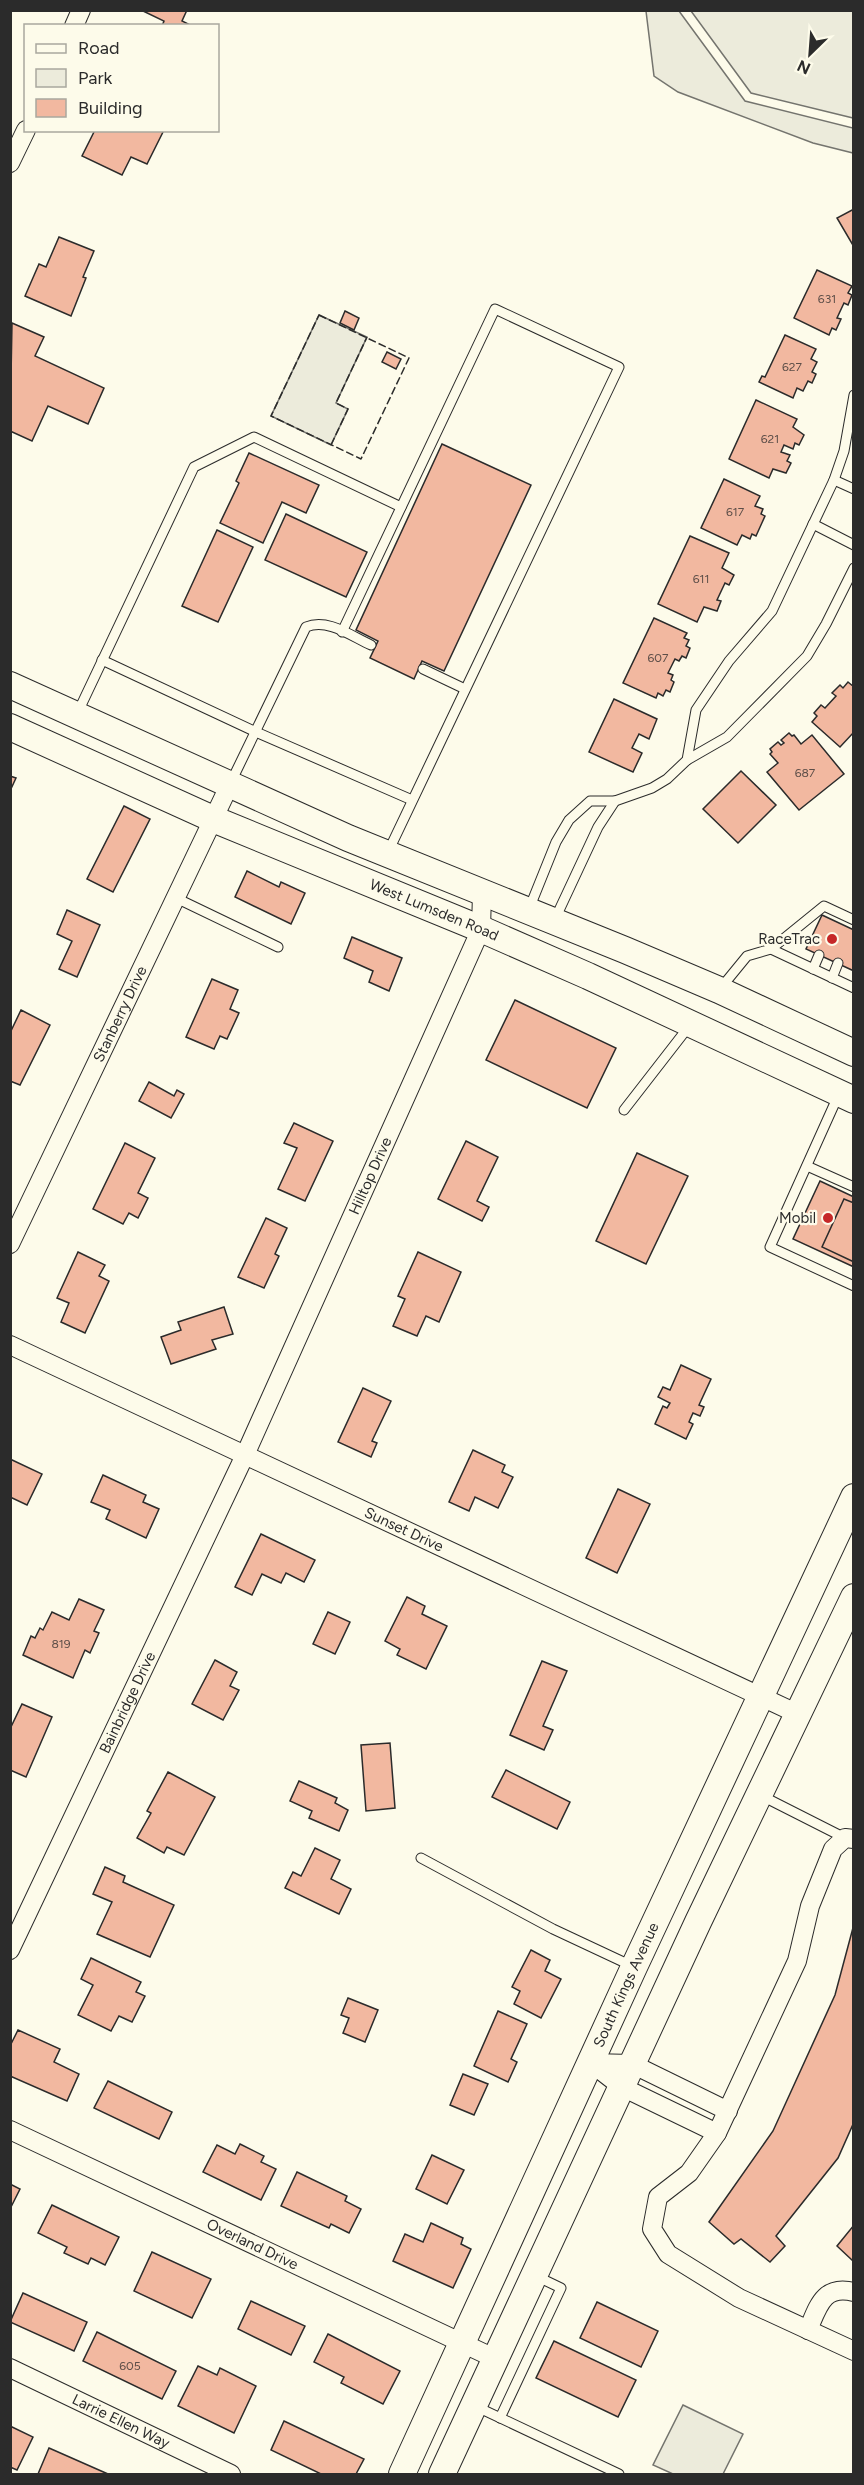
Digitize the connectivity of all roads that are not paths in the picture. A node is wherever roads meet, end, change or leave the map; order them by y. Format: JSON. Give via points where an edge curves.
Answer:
{"nodes":[{"id":1,"x":81,"y":10,"type":"edge"},
{"id":2,"x":75,"y":24,"type":"edge"},
{"id":3,"x":25,"y":132,"type":"edge"},
{"id":4,"x":10,"y":163,"type":"edge"},
{"id":5,"x":854,"y":395,"type":"edge"},
{"id":6,"x":851,"y":424,"type":"edge"},
{"id":7,"x":834,"y":480,"type":"junction"},
{"id":8,"x":854,"y":489,"type":"edge"},
{"id":9,"x":401,"y":507,"type":"junction"},
{"id":10,"x":813,"y":524,"type":"junction"},
{"id":11,"x":854,"y":545,"type":"edge"},
{"id":12,"x":854,"y":568,"type":"edge"},
{"id":13,"x":342,"y":632,"type":"junction"},
{"id":14,"x":371,"y":645,"type":"dead end"},
{"id":15,"x":102,"y":660,"type":"junction"},
{"id":16,"x":423,"y":669,"type":"dead end"},
{"id":17,"x":10,"y":685,"type":"edge"},
{"id":18,"x":465,"y":688,"type":"junction"},
{"id":19,"x":75,"y":716,"type":"junction"},
{"id":20,"x":10,"y":727,"type":"edge"},
{"id":21,"x":256,"y":732,"type":"junction"},
{"id":22,"x":687,"y":760,"type":"junction"},
{"id":23,"x":230,"y":784,"type":"junction"},
{"id":24,"x":412,"y":800,"type":"junction"},
{"id":25,"x":615,"y":801,"type":"junction"},
{"id":26,"x":213,"y":819,"type":"junction"},
{"id":27,"x":387,"y":854,"type":"junction"},
{"id":28,"x":482,"y":893,"type":"junction"},
{"id":29,"x":176,"y":898,"type":"junction"},
{"id":30,"x":528,"y":911,"type":"junction"},
{"id":31,"x":554,"y":922,"type":"junction"},
{"id":32,"x":853,"y":925,"type":"edge"},
{"id":33,"x":481,"y":929,"type":"junction"},
{"id":34,"x":278,"y":947,"type":"dead end"},
{"id":35,"x":771,"y":949,"type":"junction"},
{"id":36,"x":819,"y":955,"type":"dead end"},
{"id":37,"x":838,"y":963,"type":"dead end"},
{"id":38,"x":813,"y":969,"type":"junction"},
{"id":39,"x":832,"y":978,"type":"junction"},
{"id":40,"x":853,"y":987,"type":"edge"},
{"id":41,"x":719,"y":990,"type":"junction"},
{"id":42,"x":690,"y":1024,"type":"junction"},
{"id":43,"x":854,"y":1053,"type":"edge"},
{"id":44,"x":846,"y":1097,"type":"edge"},
{"id":45,"x":624,"y":1110,"type":"dead end"},
{"id":46,"x":807,"y":1166,"type":"junction"},
{"id":47,"x":854,"y":1187,"type":"edge"},
{"id":48,"x":10,"y":1244,"type":"edge"},
{"id":49,"x":854,"y":1286,"type":"edge"},
{"id":50,"x":10,"y":1345,"type":"edge"},
{"id":51,"x":244,"y":1455,"type":"junction"},
{"id":52,"x":854,"y":1497,"type":"edge"},
{"id":53,"x":852,"y":1604,"type":"edge"},
{"id":54,"x":759,"y":1696,"type":"junction"},
{"id":55,"x":798,"y":1714,"type":"junction"},
{"id":56,"x":759,"y":1794,"type":"junction"},
{"id":57,"x":849,"y":1839,"type":"edge"},
{"id":58,"x":421,"y":1858,"type":"dead end"},
{"id":59,"x":10,"y":1950,"type":"edge"},
{"id":60,"x":634,"y":1967,"type":"junction"},
{"id":61,"x":591,"y":2063,"type":"junction"},
{"id":62,"x":627,"y":2076,"type":"junction"},
{"id":63,"x":728,"y":2111,"type":"junction"},
{"id":64,"x":10,"y":2130,"type":"edge"},
{"id":65,"x":717,"y":2133,"type":"junction"},
{"id":66,"x":535,"y":2276,"type":"junction"},
{"id":67,"x":854,"y":2292,"type":"edge"},
{"id":68,"x":808,"y":2330,"type":"junction"},
{"id":69,"x":463,"y":2343,"type":"junction"},
{"id":70,"x":854,"y":2351,"type":"edge"},
{"id":71,"x":496,"y":2359,"type":"junction"},
{"id":72,"x":10,"y":2368,"type":"edge"},
{"id":73,"x":475,"y":2406,"type":"junction"},
{"id":74,"x":500,"y":2418,"type":"junction"},
{"id":75,"x":231,"y":2475,"type":"edge"},
{"id":76,"x":402,"y":2475,"type":"edge"},
{"id":77,"x":442,"y":2475,"type":"edge"},
{"id":78,"x":619,"y":2475,"type":"edge"}],
"edges":[{"from":1,"to":2,"type":"street"},
{"from":3,"to":4,"type":"street"},
{"from":5,"to":6,"type":"lane"},
{"from":6,"to":7,"type":"lane"},
{"from":7,"to":8,"type":"lane"},
{"from":7,"to":10,"type":"lane"},
{"from":9,"to":13,"type":"lane"},
{"from":9,"to":15,"type":"lane","via":[[254,437],[194,467]]},
{"from":9,"to":18,"type":"lane","via":[[495,309],[618,367]]},
{"from":10,"to":11,"type":"lane"},
{"from":10,"to":22,"type":"lane","via":[[772,611],[729,661],[696,711]]},
{"from":12,"to":22,"type":"lane","via":[[807,656],[727,737]]},
{"from":13,"to":14,"type":"lane"},
{"from":13,"to":21,"type":"lane","via":[[317,623],[306,627]]},
{"from":15,"to":19,"type":"lane"},
{"from":15,"to":21,"type":"lane"},
{"from":16,"to":18,"type":"lane"},
{"from":17,"to":19,"type":"main road"},
{"from":18,"to":24,"type":"lane"},
{"from":19,"to":23,"type":"main road"},
{"from":20,"to":26,"type":"main road","name":"West Lumsden Road"},
{"from":21,"to":23,"type":"lane"},
{"from":21,"to":24,"type":"lane"},
{"from":22,"to":25,"type":"lane","via":[[652,788]]},
{"from":23,"to":26,"type":"street","name":"Stanberry Drive"},
{"from":23,"to":27,"type":"main road"},
{"from":24,"to":27,"type":"lane"},
{"from":25,"to":30,"type":"lane","via":[[590,801],[569,820]]},
{"from":25,"to":31,"type":"lane","via":[[598,827]]},
{"from":26,"to":29,"type":"street","name":"Stanberry Drive"},
{"from":26,"to":33,"type":"main road","name":"West Lumsden Road"},
{"from":27,"to":28,"type":"main road"},
{"from":28,"to":30,"type":"main road"},
{"from":28,"to":33,"type":"street","name":"Hilltop Drive"},
{"from":29,"to":34,"type":"lane"},
{"from":29,"to":48,"type":"street","name":"Stanberry Drive"},
{"from":30,"to":31,"type":"main road"},
{"from":31,"to":41,"type":"main road"},
{"from":32,"to":35,"type":"lane","via":[[824,906]]},
{"from":33,"to":42,"type":"main road","name":"West Lumsden Road"},
{"from":33,"to":51,"type":"street","name":"Hilltop Drive"},
{"from":35,"to":38,"type":"lane"},
{"from":35,"to":41,"type":"lane","via":[[747,956]]},
{"from":36,"to":38,"type":"lane"},
{"from":37,"to":39,"type":"lane"},
{"from":38,"to":39,"type":"lane"},
{"from":39,"to":40,"type":"lane"},
{"from":41,"to":43,"type":"main road"},
{"from":42,"to":44,"type":"main road","name":"West Lumsden Road"},
{"from":42,"to":45,"type":"lane"},
{"from":44,"to":46,"type":"lane"},
{"from":46,"to":47,"type":"lane"},
{"from":46,"to":49,"type":"lane","via":[[770,1247]]},
{"from":50,"to":51,"type":"street","name":"Sunset Drive"},
{"from":51,"to":54,"type":"street","name":"Sunset Drive"},
{"from":51,"to":59,"type":"street","name":"Bainbridge Drive"},
{"from":52,"to":54,"type":"main road","name":"South Kings Avenue"},
{"from":53,"to":55,"type":"main road"},
{"from":54,"to":55,"type":"street","name":"Sunset Drive"},
{"from":54,"to":60,"type":"main road","name":"South Kings Avenue"},
{"from":55,"to":56,"type":"main road"},
{"from":56,"to":57,"type":"lane"},
{"from":56,"to":62,"type":"main road"},
{"from":57,"to":63,"type":"street","via":[[833,1849],[810,1906],[797,1961]]},
{"from":58,"to":60,"type":"lane","via":[[553,1929]]},
{"from":60,"to":61,"type":"main road","name":"South Kings Avenue"},
{"from":61,"to":62,"type":"street"},
{"from":61,"to":69,"type":"main road","name":"South Kings Avenue"},
{"from":62,"to":63,"type":"street"},
{"from":62,"to":65,"type":"street"},
{"from":62,"to":66,"type":"main road"},
{"from":63,"to":65,"type":"street"},
{"from":64,"to":69,"type":"street","name":"Overland Drive"},
{"from":65,"to":68,"type":"street","via":[[689,2173],[658,2197],[652,2229],[668,2254],[739,2298]]},
{"from":66,"to":71,"type":"main road"},
{"from":66,"to":74,"type":"lane","via":[[561,2288]]},
{"from":67,"to":68,"type":"street","via":[[832,2291],[823,2298]]},
{"from":68,"to":70,"type":"street"},
{"from":69,"to":71,"type":"street","name":"Overland Drive"},
{"from":69,"to":76,"type":"main road","name":"South Kings Avenue"},
{"from":71,"to":73,"type":"main road"},
{"from":72,"to":75,"type":"street","name":"Larrie Ellen Way"},
{"from":73,"to":74,"type":"lane"},
{"from":73,"to":77,"type":"main road"},
{"from":74,"to":78,"type":"lane"}]}
